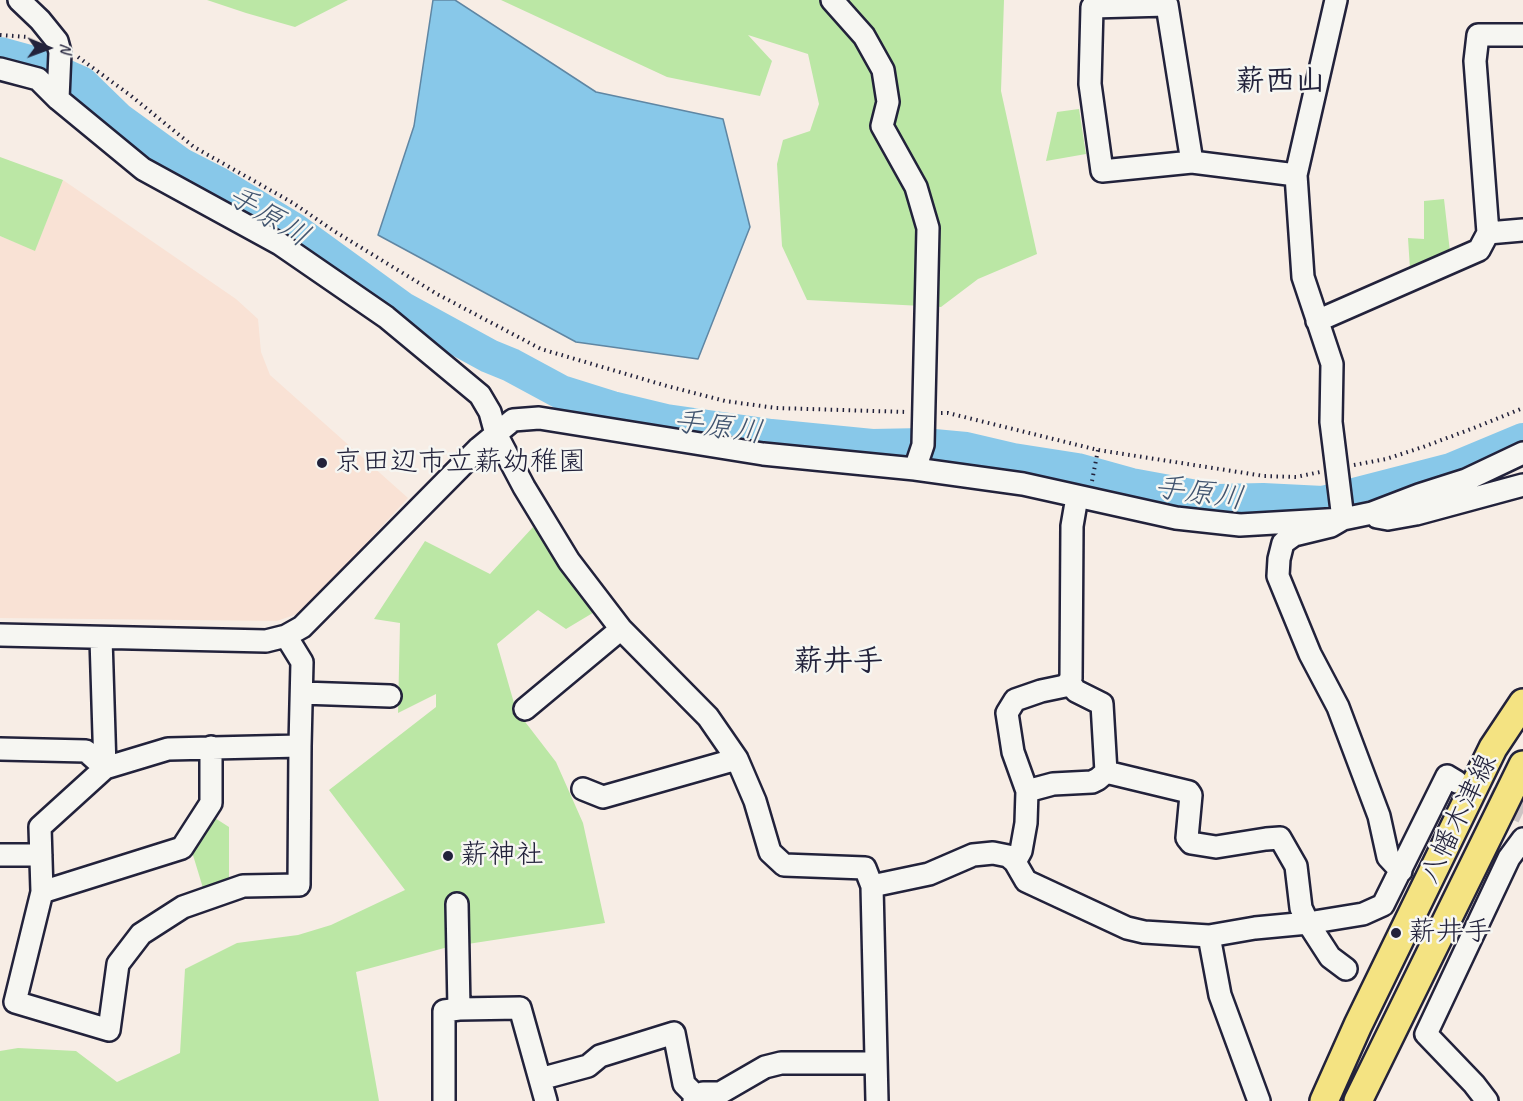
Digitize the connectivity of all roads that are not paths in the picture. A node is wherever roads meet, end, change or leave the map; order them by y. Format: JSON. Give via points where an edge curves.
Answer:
{"nodes":[{"id":1,"x":19,"y":0,"type":"edge"},
{"id":2,"x":832,"y":0,"type":"edge"},
{"id":3,"x":1336,"y":0,"type":"edge"},
{"id":4,"x":1523,"y":35,"type":"edge"},
{"id":5,"x":0,"y":69,"type":"edge"},
{"id":6,"x":58,"y":94,"type":"junction"},
{"id":7,"x":1192,"y":162,"type":"junction"},
{"id":8,"x":1296,"y":175,"type":"junction"},
{"id":9,"x":1523,"y":230,"type":"edge"},
{"id":10,"x":1488,"y":234,"type":"junction"},
{"id":11,"x":1317,"y":321,"type":"junction"},
{"id":12,"x":496,"y":434,"type":"junction"},
{"id":13,"x":1523,"y":453,"type":"edge"},
{"id":14,"x":915,"y":469,"type":"junction"},
{"id":15,"x":1523,"y":484,"type":"edge"},
{"id":16,"x":1082,"y":498,"type":"junction"},
{"id":17,"x":1349,"y":514,"type":"junction"},
{"id":18,"x":621,"y":629,"type":"junction"},
{"id":19,"x":0,"y":635,"type":"edge"},
{"id":20,"x":286,"y":636,"type":"junction"},
{"id":21,"x":101,"y":638,"type":"junction"},
{"id":22,"x":1069,"y":682,"type":"junction"},
{"id":23,"x":302,"y":693,"type":"junction"},
{"id":24,"x":390,"y":696,"type":"dead end"},
{"id":25,"x":1523,"y":703,"type":"edge"},
{"id":26,"x":525,"y":709,"type":"dead end"},
{"id":27,"x":300,"y":746,"type":"junction"},
{"id":28,"x":211,"y":747,"type":"junction"},
{"id":29,"x":0,"y":749,"type":"edge"},
{"id":30,"x":737,"y":759,"type":"junction"},
{"id":31,"x":1523,"y":765,"type":"edge"},
{"id":32,"x":105,"y":768,"type":"junction"},
{"id":33,"x":1106,"y":772,"type":"junction"},
{"id":34,"x":1457,"y":782,"type":"dead end"},
{"id":35,"x":584,"y":789,"type":"dead end"},
{"id":36,"x":1027,"y":791,"type":"junction"},
{"id":37,"x":1523,"y":839,"type":"edge"},
{"id":38,"x":0,"y":855,"type":"edge"},
{"id":39,"x":41,"y":855,"type":"junction"},
{"id":40,"x":1015,"y":862,"type":"junction"},
{"id":41,"x":1401,"y":871,"type":"junction"},
{"id":42,"x":872,"y":886,"type":"junction"},
{"id":43,"x":42,"y":892,"type":"junction"},
{"id":44,"x":457,"y":904,"type":"dead end"},
{"id":45,"x":1308,"y":923,"type":"junction"},
{"id":46,"x":1209,"y":936,"type":"junction"},
{"id":47,"x":1346,"y":969,"type":"dead end"},
{"id":48,"x":459,"y":1009,"type":"junction"},
{"id":49,"x":876,"y":1064,"type":"junction"},
{"id":50,"x":540,"y":1079,"type":"junction"},
{"id":51,"x":695,"y":1098,"type":"edge"},
{"id":52,"x":444,"y":1101,"type":"edge"},
{"id":53,"x":546,"y":1101,"type":"edge"},
{"id":54,"x":877,"y":1101,"type":"edge"},
{"id":55,"x":1259,"y":1101,"type":"edge"},
{"id":56,"x":1324,"y":1101,"type":"edge"},
{"id":57,"x":1358,"y":1101,"type":"edge"},
{"id":58,"x":1487,"y":1101,"type":"edge"}],
"edges":[{"from":1,"to":6,"type":"street","via":[[40,20],[58,47]]},
{"from":2,"to":14,"type":"street","via":[[864,36],[883,70],[888,102],[882,126],[916,187],[928,228],[923,445]]},
{"from":3,"to":8,"type":"street"},
{"from":4,"to":10,"type":"street","via":[[1478,35],[1475,61]]},
{"from":5,"to":6,"type":"street","via":[[38,79]]},
{"from":6,"to":12,"type":"street","via":[[143,169],[280,244],[386,317],[480,395]]},
{"from":7,"to":7,"type":"street","via":[[1102,171],[1090,84],[1092,7],[1167,5]]},
{"from":7,"to":8,"type":"street"},
{"from":8,"to":11,"type":"street","via":[[1303,277]]},
{"from":9,"to":10,"type":"street"},
{"from":10,"to":11,"type":"street","via":[[1479,250]]},
{"from":11,"to":17,"type":"street","via":[[1332,364],[1331,423]]},
{"from":12,"to":14,"type":"street","via":[[513,420],[539,418],[763,454]]},
{"from":12,"to":18,"type":"street","via":[[569,561]]},
{"from":12,"to":20,"type":"street","via":[[302,627]]},
{"from":13,"to":17,"type":"street","via":[[1466,480],[1372,513]]},
{"from":14,"to":16,"type":"street","via":[[1023,484]]},
{"from":15,"to":17,"type":"street","via":[[1388,519]]},
{"from":16,"to":17,"type":"street","via":[[1176,518],[1240,525]]},
{"from":16,"to":22,"type":"street","via":[[1072,526]]},
{"from":17,"to":41,"type":"street","via":[[1331,526],[1294,535],[1283,543],[1278,576],[1310,654],[1338,707],[1379,816],[1388,856]]},
{"from":18,"to":26,"type":"street"},
{"from":18,"to":30,"type":"street","via":[[708,717]]},
{"from":19,"to":21,"type":"street"},
{"from":20,"to":21,"type":"street","via":[[266,641]]},
{"from":20,"to":23,"type":"street","via":[[302,662]]},
{"from":21,"to":32,"type":"street"},
{"from":22,"to":33,"type":"street","via":[[1076,691],[1102,704]]},
{"from":22,"to":36,"type":"street","via":[[1065,687],[1015,700],[1007,713],[1013,752]]},
{"from":23,"to":24,"type":"street"},
{"from":23,"to":27,"type":"street"},
{"from":25,"to":56,"type":"main road","name":"八幡木津線","via":[[1493,748]]},
{"from":27,"to":28,"type":"street"},
{"from":27,"to":43,"type":"street","via":[[299,885],[243,886],[183,907],[141,934],[118,964],[109,1030],[15,1002]]},
{"from":28,"to":32,"type":"street","via":[[168,748]]},
{"from":28,"to":43,"type":"street","via":[[211,803],[182,848]]},
{"from":29,"to":32,"type":"street","via":[[86,751]]},
{"from":30,"to":35,"type":"street","via":[[603,797]]},
{"from":30,"to":42,"type":"street","via":[[770,852],[784,865],[865,868]]},
{"from":31,"to":57,"type":"main road","name":"八幡木津線"},
{"from":32,"to":39,"type":"street","via":[[40,827]]},
{"from":33,"to":36,"type":"street","via":[[1092,782],[1053,784]]},
{"from":33,"to":45,"type":"street","via":[[1189,792],[1187,838],[1191,843],[1216,848],[1280,838],[1296,866],[1301,908]]},
{"from":34,"to":41,"type":"street","via":[[1447,776]]},
{"from":36,"to":40,"type":"street","via":[[1026,824]]},
{"from":37,"to":58,"type":"street","via":[[1509,858],[1426,1034]]},
{"from":38,"to":39,"type":"street"},
{"from":39,"to":43,"type":"street"},
{"from":40,"to":42,"type":"street","via":[[993,853],[973,855],[929,874]]},
{"from":40,"to":46,"type":"street","via":[[1026,881],[1127,928]]},
{"from":41,"to":45,"type":"street","via":[[1383,905],[1363,914]]},
{"from":42,"to":49,"type":"street"},
{"from":44,"to":48,"type":"street"},
{"from":45,"to":46,"type":"street"},
{"from":45,"to":47,"type":"street","via":[[1330,957]]},
{"from":46,"to":55,"type":"street","via":[[1220,995]]},
{"from":48,"to":50,"type":"street","via":[[520,1008]]},
{"from":48,"to":52,"type":"street","via":[[444,1011]]},
{"from":49,"to":51,"type":"street","via":[[781,1063],[765,1067],[720,1093],[703,1093]]},
{"from":49,"to":54,"type":"street"},
{"from":50,"to":51,"type":"street","via":[[588,1066],[600,1056],[674,1033],[684,1084]]},
{"from":50,"to":53,"type":"street"}]}
